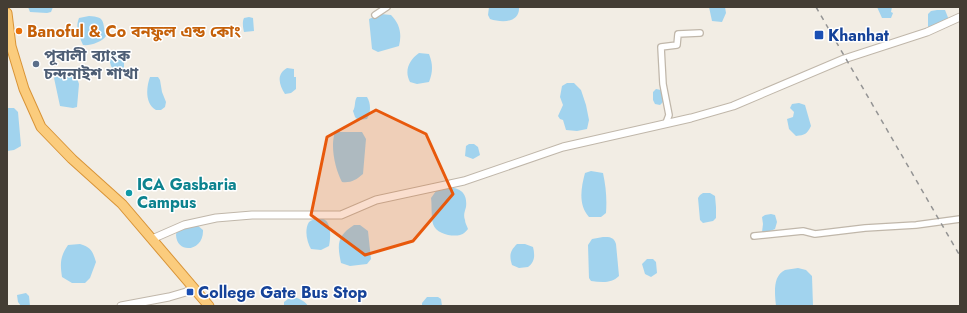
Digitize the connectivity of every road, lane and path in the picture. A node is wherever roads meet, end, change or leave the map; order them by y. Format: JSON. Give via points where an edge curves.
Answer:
{"nodes":[{"id":1,"x":387,"y":7,"type":"edge"},
{"id":2,"x":7,"y":13,"type":"edge"},
{"id":3,"x":375,"y":15,"type":"dead end"},
{"id":4,"x":960,"y":17,"type":"edge"},
{"id":5,"x":700,"y":33,"type":"dead end"},
{"id":6,"x":666,"y":123,"type":"junction"},
{"id":7,"x":960,"y":219,"type":"edge"},
{"id":8,"x":754,"y":236,"type":"dead end"},
{"id":9,"x":152,"y":239,"type":"junction"},
{"id":10,"x":194,"y":288,"type":"junction"},
{"id":11,"x":121,"y":306,"type":"edge"},
{"id":12,"x":209,"y":306,"type":"edge"}],
"edges":[{"from":1,"to":3,"type":"street"},
{"from":2,"to":9,"type":"highway","via":[[15,61],[41,127],[122,204]]},
{"from":4,"to":6,"type":"street","via":[[927,32],[844,58],[734,106]]},
{"from":5,"to":6,"type":"street","via":[[678,34],[677,45],[661,47],[663,84],[669,115]]},
{"from":6,"to":9,"type":"street","via":[[563,147],[464,181],[376,200],[341,215],[252,215],[216,218],[184,226]]},
{"from":7,"to":8,"type":"street","via":[[815,234],[803,231]]},
{"from":9,"to":10,"type":"highway"},
{"from":10,"to":11,"type":"street","via":[[169,297]]},
{"from":10,"to":12,"type":"highway"}]}
